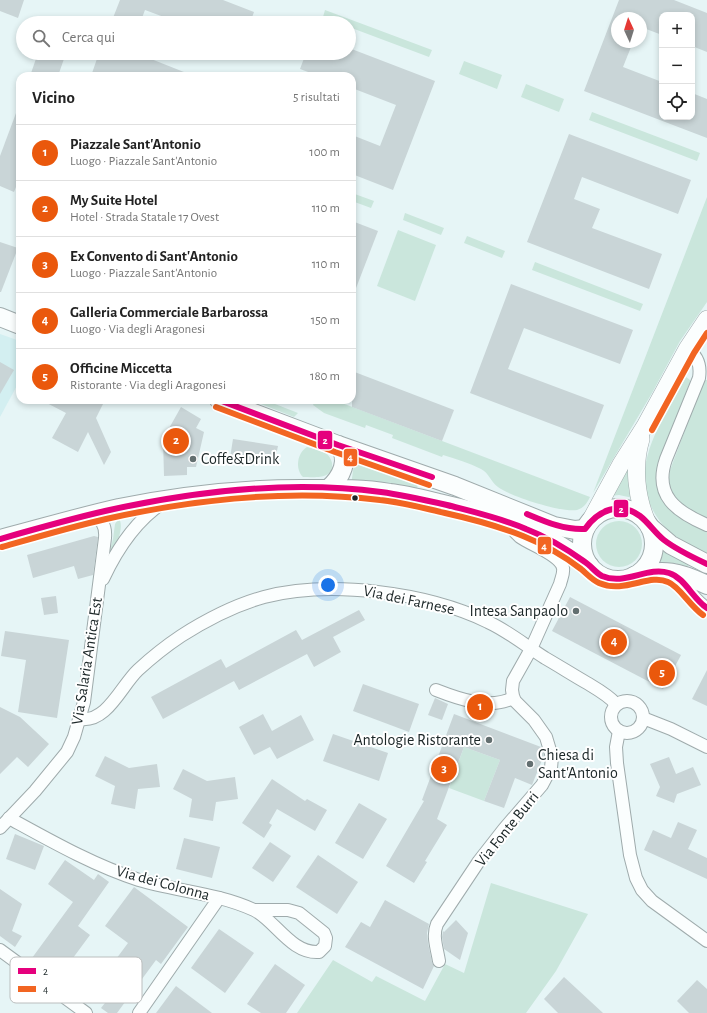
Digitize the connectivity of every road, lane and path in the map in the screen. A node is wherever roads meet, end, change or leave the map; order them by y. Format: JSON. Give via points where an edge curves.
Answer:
{"nodes":[{"id":1,"x":0,"y":317,"type":"edge"},
{"id":2,"x":707,"y":319,"type":"edge"},
{"id":3,"x":16,"y":323,"type":"edge"},
{"id":4,"x":687,"y":349,"type":"junction"},
{"id":5,"x":230,"y":404,"type":"edge"},
{"id":6,"x":645,"y":426,"type":"junction"},
{"id":7,"x":338,"y":445,"type":"junction"},
{"id":8,"x":328,"y":489,"type":"junction"},
{"id":9,"x":170,"y":499,"type":"junction"},
{"id":10,"x":89,"y":516,"type":"junction"},
{"id":11,"x":512,"y":523,"type":"junction"},
{"id":12,"x":648,"y":525,"type":"junction"},
{"id":13,"x":707,"y":525,"type":"edge"},
{"id":14,"x":587,"y":527,"type":"junction"},
{"id":15,"x":0,"y":539,"type":"edge"},
{"id":16,"x":707,"y":564,"type":"edge"},
{"id":17,"x":589,"y":565,"type":"junction"},
{"id":18,"x":659,"y":572,"type":"junction"},
{"id":19,"x":632,"y":577,"type":"junction"},
{"id":20,"x":707,"y":585,"type":"edge"},
{"id":21,"x":99,"y":588,"type":"junction"},
{"id":22,"x":707,"y":608,"type":"edge"},
{"id":23,"x":531,"y":649,"type":"junction"},
{"id":24,"x":436,"y":690,"type":"dead end"},
{"id":25,"x":513,"y":698,"type":"junction"},
{"id":26,"x":616,"y":704,"type":"junction"},
{"id":27,"x":643,"y":718,"type":"junction"},
{"id":28,"x":80,"y":719,"type":"junction"},
{"id":29,"x":619,"y":731,"type":"junction"},
{"id":30,"x":707,"y":747,"type":"edge"},
{"id":31,"x":9,"y":818,"type":"junction"},
{"id":32,"x":0,"y":828,"type":"edge"},
{"id":33,"x":219,"y":898,"type":"junction"},
{"id":34,"x":255,"y":910,"type":"junction"},
{"id":35,"x":707,"y":941,"type":"edge"},
{"id":36,"x":0,"y":950,"type":"edge"},
{"id":37,"x":10,"y":957,"type":"edge"},
{"id":38,"x":439,"y":961,"type":"dead end"},
{"id":39,"x":72,"y":1003,"type":"edge"},
{"id":40,"x":86,"y":1013,"type":"edge"},
{"id":41,"x":139,"y":1013,"type":"edge"}],
"edges":[{"from":1,"to":3,"type":"main road"},
{"from":2,"to":4,"type":"main road"},
{"from":4,"to":6,"type":"main road"},
{"from":4,"to":13,"type":"street","via":[[698,362],[698,378],[664,463],[662,481],[664,491],[673,504],[685,514]]},
{"from":5,"to":7,"type":"main road"},
{"from":6,"to":12,"type":"main road","via":[[637,453],[636,470],[639,497]]},
{"from":6,"to":14,"type":"main road"},
{"from":7,"to":8,"type":"main road","via":[[343,454],[343,467],[338,480]]},
{"from":7,"to":14,"type":"main road","via":[[455,486],[554,526],[570,529]]},
{"from":8,"to":9,"type":"main road","via":[[240,491]]},
{"from":8,"to":11,"type":"main road","via":[[397,494]]},
{"from":9,"to":10,"type":"main road"},
{"from":9,"to":21,"type":"street","name":"Via Salaria Antica Est","via":[[152,510],[137,525]]},
{"from":10,"to":15,"type":"main road"},
{"from":10,"to":21,"type":"street","name":"Via Salaria Antica Est","via":[[101,521],[105,532]]},
{"from":11,"to":17,"type":"main road","via":[[552,540]]},
{"from":11,"to":23,"type":"street","via":[[520,537],[556,558],[563,571],[560,584]]},
{"from":12,"to":14,"type":"main road","via":[[636,513],[617,508],[594,517]]},
{"from":12,"to":16,"type":"main road","via":[[671,545]]},
{"from":12,"to":19,"type":"main road","via":[[654,544],[651,558],[643,570]]},
{"from":14,"to":17,"type":"main road","via":[[582,548]]},
{"from":17,"to":19,"type":"main road","via":[[598,574],[610,579]]},
{"from":18,"to":19,"type":"main road"},
{"from":18,"to":20,"type":"main road","via":[[680,573]]},
{"from":18,"to":22,"type":"street","via":[[676,576],[695,600]]},
{"from":21,"to":28,"type":"street","name":"Via Salaria Antica Est"},
{"from":23,"to":25,"type":"street","via":[[513,681]]},
{"from":23,"to":26,"type":"street","name":"Via dei Farnese","via":[[602,692]]},
{"from":23,"to":28,"type":"street","name":"Via dei Farnese","via":[[482,619],[421,600],[355,589],[291,591],[262,597],[189,630],[138,670],[101,714]]},
{"from":24,"to":25,"type":"street","via":[[480,703],[499,703]]},
{"from":25,"to":38,"type":"street","name":"Via Fonte Burri","via":[[546,737],[552,757],[551,768],[539,789],[479,861],[437,924],[435,936]]},
{"from":26,"to":27,"type":"street","via":[[626,700],[636,704]]},
{"from":26,"to":29,"type":"street","via":[[610,718]]},
{"from":27,"to":29,"type":"street","via":[[642,723],[634,731]]},
{"from":27,"to":30,"type":"street"},
{"from":28,"to":31,"type":"street","name":"Via Salaria Antica Est","via":[[67,752]]},
{"from":29,"to":35,"type":"street","via":[[616,763],[636,878],[652,901]]},
{"from":31,"to":32,"type":"street","name":"Via Salaria Antica Est"},
{"from":31,"to":33,"type":"street","name":"Via dei Colonna","via":[[107,869],[152,884]]},
{"from":33,"to":34,"type":"street","name":"Via dei Colonna"},
{"from":33,"to":41,"type":"street"},
{"from":34,"to":34,"type":"street","name":"Via dei Colonna","via":[[302,949],[318,952],[325,946],[324,932],[299,913],[288,910]]},
{"from":36,"to":37,"type":"street"},
{"from":39,"to":40,"type":"street"}]}
